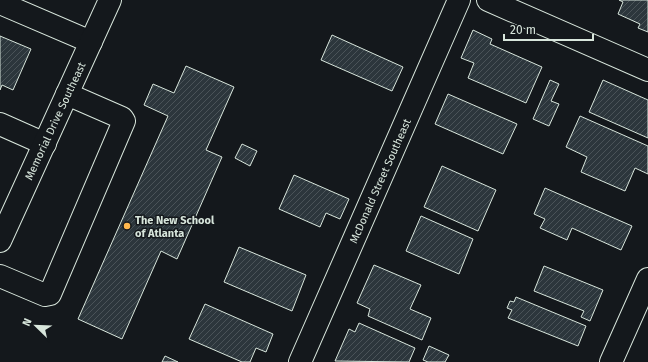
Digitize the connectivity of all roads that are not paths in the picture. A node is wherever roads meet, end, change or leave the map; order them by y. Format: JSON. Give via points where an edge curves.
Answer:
{"nodes":[{"id":1,"x":110,"y":0,"type":"edge"},
{"id":2,"x":459,"y":0,"type":"edge"},
{"id":3,"x":488,"y":0,"type":"edge"},
{"id":4,"x":0,"y":3,"type":"edge"},
{"id":5,"x":91,"y":42,"type":"junction"},
{"id":6,"x":648,"y":70,"type":"edge"},
{"id":7,"x":67,"y":94,"type":"junction"},
{"id":8,"x":0,"y":124,"type":"edge"},
{"id":9,"x":44,"y":144,"type":"junction"},
{"id":10,"x":0,"y":241,"type":"edge"},
{"id":11,"x":0,"y":276,"type":"edge"},
{"id":12,"x":648,"y":279,"type":"edge"},
{"id":13,"x":300,"y":362,"type":"edge"},
{"id":14,"x":611,"y":362,"type":"edge"}],
"edges":[{"from":1,"to":5,"type":"street","name":"Memorial Drive Southeast"},
{"from":2,"to":13,"type":"street","name":"McDonald Street Southeast"},
{"from":3,"to":6,"type":"street"},
{"from":4,"to":5,"type":"street"},
{"from":5,"to":7,"type":"street","name":"Memorial Drive Southeast"},
{"from":7,"to":9,"type":"street","name":"Memorial Drive Southeast"},
{"from":7,"to":11,"type":"street","via":[[122,118],[124,122],[50,294],[45,295]]},
{"from":8,"to":9,"type":"street"},
{"from":9,"to":10,"type":"street","name":"Memorial Drive Southeast"},
{"from":12,"to":14,"type":"street"}]}
